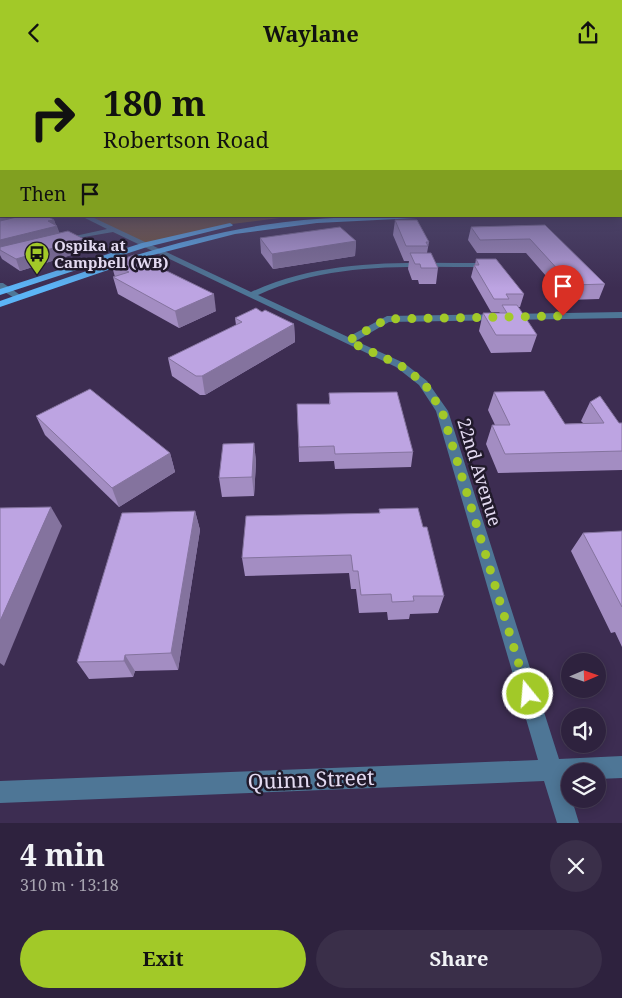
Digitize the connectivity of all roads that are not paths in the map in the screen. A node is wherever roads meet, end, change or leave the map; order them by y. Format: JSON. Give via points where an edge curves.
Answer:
{"nodes":[{"id":1,"x":53,"y":217,"type":"edge"},
{"id":2,"x":87,"y":217,"type":"edge"},
{"id":3,"x":283,"y":217,"type":"edge"},
{"id":4,"x":373,"y":217,"type":"edge"},
{"id":5,"x":0,"y":229,"type":"edge"},
{"id":6,"x":113,"y":230,"type":"junction"},
{"id":7,"x":57,"y":241,"type":"edge"},
{"id":8,"x":144,"y":245,"type":"junction"},
{"id":9,"x":157,"y":251,"type":"junction"},
{"id":10,"x":483,"y":265,"type":"edge"},
{"id":11,"x":2,"y":289,"type":"edge"},
{"id":12,"x":251,"y":295,"type":"junction"},
{"id":13,"x":19,"y":297,"type":"junction"},
{"id":14,"x":0,"y":304,"type":"edge"},
{"id":15,"x":622,"y":315,"type":"edge"},
{"id":16,"x":348,"y":341,"type":"junction"},
{"id":17,"x":622,"y":767,"type":"edge"},
{"id":18,"x":551,"y":769,"type":"junction"},
{"id":19,"x":0,"y":792,"type":"edge"},
{"id":20,"x":568,"y":823,"type":"edge"}],
"edges":[{"from":1,"to":5,"type":"street"},
{"from":2,"to":6,"type":"street","name":"22nd Avenue"},
{"from":3,"to":8,"type":"main road","via":[[205,229]]},
{"from":4,"to":9,"type":"main road","via":[[236,231]]},
{"from":6,"to":7,"type":"street"},
{"from":6,"to":8,"type":"street","name":"22nd Avenue"},
{"from":8,"to":9,"type":"street","name":"22nd Avenue"},
{"from":8,"to":11,"type":"main road"},
{"from":9,"to":12,"type":"street","name":"22nd Avenue"},
{"from":9,"to":13,"type":"main road"},
{"from":10,"to":12,"type":"street","via":[[350,268],[282,280]]},
{"from":11,"to":13,"type":"street"},
{"from":12,"to":16,"type":"street","name":"22nd Avenue"},
{"from":13,"to":14,"type":"main road"},
{"from":15,"to":16,"type":"street","via":[[387,319]]},
{"from":16,"to":18,"type":"street","name":"22nd Avenue","via":[[400,365],[424,383],[442,411]]},
{"from":17,"to":18,"type":"street","name":"Quinn Street"},
{"from":18,"to":19,"type":"street","name":"Quinn Street"},
{"from":18,"to":20,"type":"street","name":"22nd Avenue"}]}
